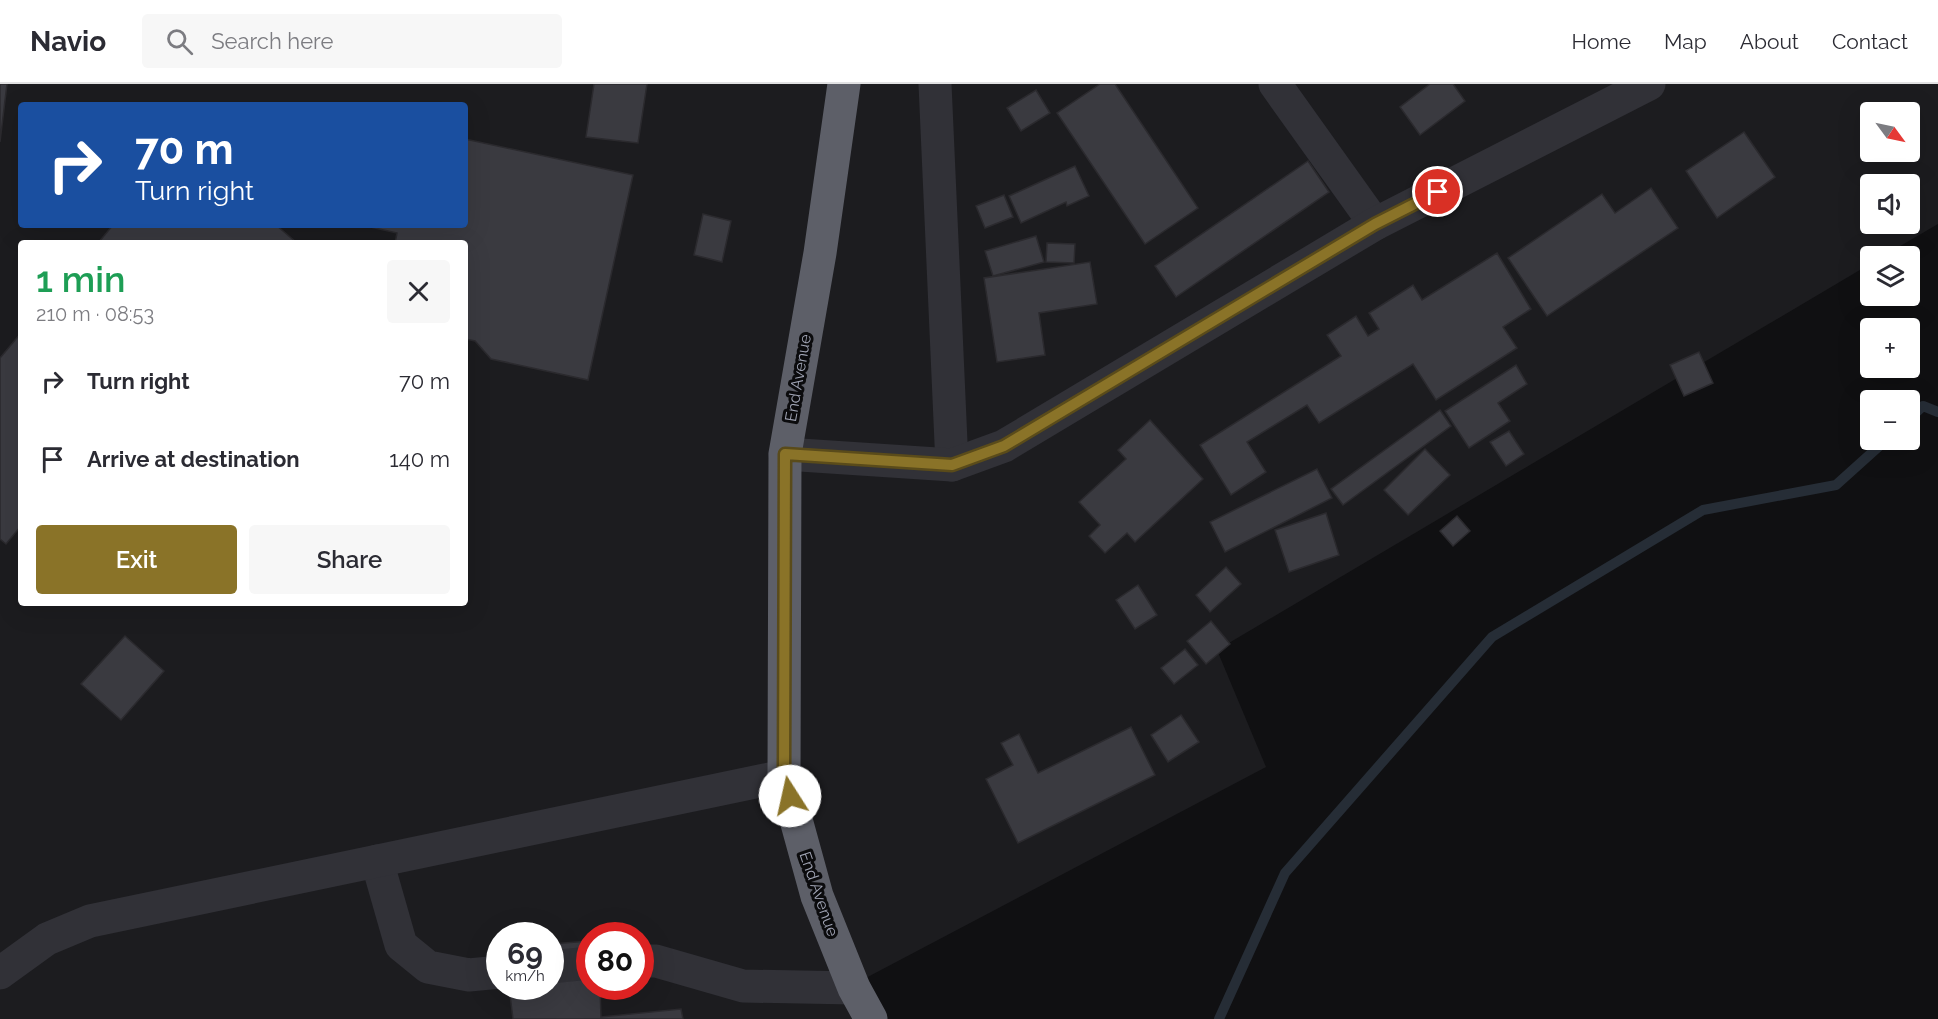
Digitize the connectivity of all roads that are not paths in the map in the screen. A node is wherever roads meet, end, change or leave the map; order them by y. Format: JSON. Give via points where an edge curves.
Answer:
{"nodes":[{"id":1,"x":844,"y":84,"type":"edge"},
{"id":2,"x":936,"y":84,"type":"edge"},
{"id":3,"x":1275,"y":84,"type":"edge"},
{"id":4,"x":1649,"y":84,"type":"edge"},
{"id":5,"x":1375,"y":224,"type":"junction"},
{"id":6,"x":785,"y":454,"type":"junction"},
{"id":7,"x":952,"y":465,"type":"junction"},
{"id":8,"x":784,"y":776,"type":"junction"},
{"id":9,"x":377,"y":861,"type":"junction"},
{"id":10,"x":654,"y":961,"type":"edge"},
{"id":11,"x":0,"y":973,"type":"edge"},
{"id":12,"x":486,"y":973,"type":"edge"},
{"id":13,"x":854,"y":987,"type":"junction"},
{"id":14,"x":871,"y":1019,"type":"edge"}],
"edges":[{"from":1,"to":6,"type":"highway","name":"End Avenue"},
{"from":2,"to":7,"type":"street"},
{"from":3,"to":5,"type":"street"},
{"from":4,"to":5,"type":"street"},
{"from":5,"to":7,"type":"street","via":[[1004,446]]},
{"from":6,"to":7,"type":"street"},
{"from":6,"to":8,"type":"highway","name":"End Avenue"},
{"from":8,"to":9,"type":"street"},
{"from":8,"to":13,"type":"highway","name":"End Avenue","via":[[817,896]]},
{"from":9,"to":11,"type":"street","via":[[90,921],[47,939]]},
{"from":9,"to":12,"type":"street","via":[[401,945],[428,967],[469,975]]},
{"from":10,"to":13,"type":"street","via":[[743,986]]},
{"from":13,"to":14,"type":"highway","name":"End Avenue"}]}
